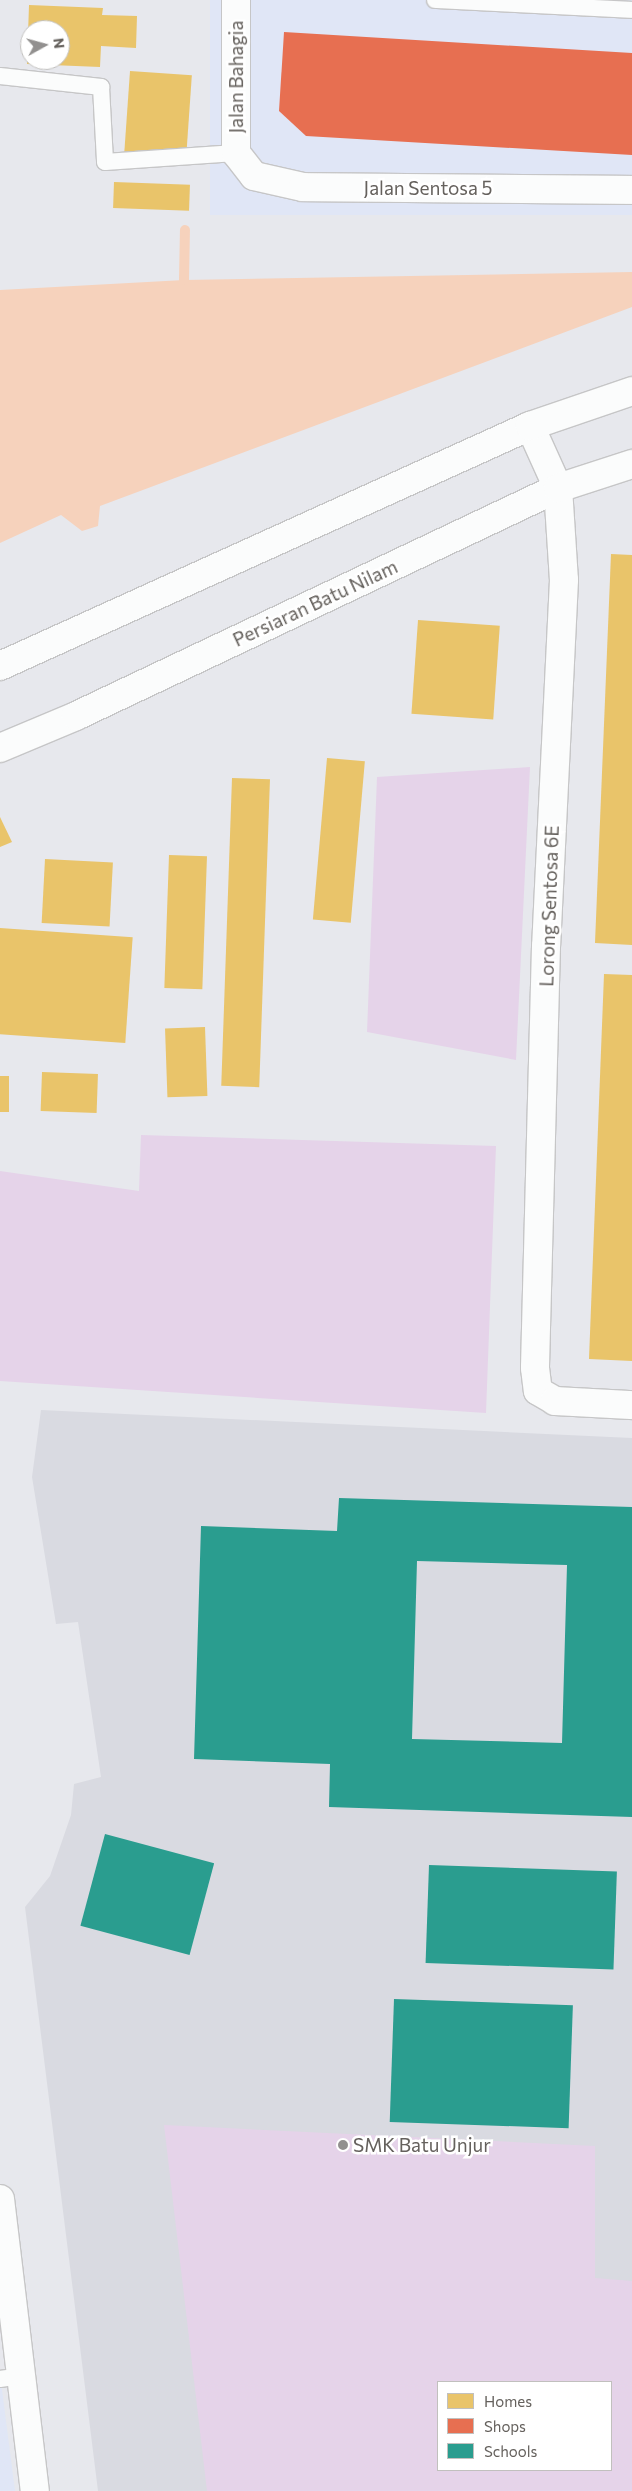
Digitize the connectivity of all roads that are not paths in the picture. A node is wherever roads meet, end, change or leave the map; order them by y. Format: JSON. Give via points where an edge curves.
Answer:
{"nodes":[{"id":1,"x":236,"y":0,"type":"edge"},
{"id":2,"x":435,"y":0,"type":"edge"},
{"id":3,"x":632,"y":10,"type":"edge"},
{"id":4,"x":0,"y":76,"type":"edge"},
{"id":5,"x":236,"y":153,"type":"junction"},
{"id":6,"x":632,"y":190,"type":"edge"},
{"id":7,"x":632,"y":391,"type":"edge"},
{"id":8,"x":530,"y":426,"type":"junction"},
{"id":9,"x":632,"y":464,"type":"edge"},
{"id":10,"x":558,"y":488,"type":"junction"},
{"id":11,"x":0,"y":666,"type":"edge"},
{"id":12,"x":0,"y":748,"type":"edge"},
{"id":13,"x":632,"y":1405,"type":"edge"},
{"id":14,"x":0,"y":2199,"type":"edge"},
{"id":15,"x":11,"y":2377,"type":"edge"},
{"id":16,"x":36,"y":2491,"type":"edge"}],
"edges":[{"from":1,"to":5,"type":"main road","name":"Jalan Bahagia"},
{"from":2,"to":3,"type":"lane"},
{"from":4,"to":5,"type":"lane","via":[[101,87],[105,162]]},
{"from":5,"to":6,"type":"main road","name":"Jalan Sentosa 5","via":[[254,176],[303,187]]},
{"from":7,"to":8,"type":"main road"},
{"from":8,"to":10,"type":"main road","name":"Lorong Sentosa 6E"},
{"from":8,"to":11,"type":"main road"},
{"from":9,"to":10,"type":"main road","name":"Persiaran Batu Nilam"},
{"from":10,"to":12,"type":"main road","name":"Persiaran Batu Nilam","via":[[76,716]]},
{"from":10,"to":13,"type":"main road","name":"Lorong Sentosa 6E","via":[[564,580],[546,946],[535,1368],[538,1392],[555,1401]]},
{"from":14,"to":15,"type":"main road"},
{"from":15,"to":16,"type":"main road"}]}
